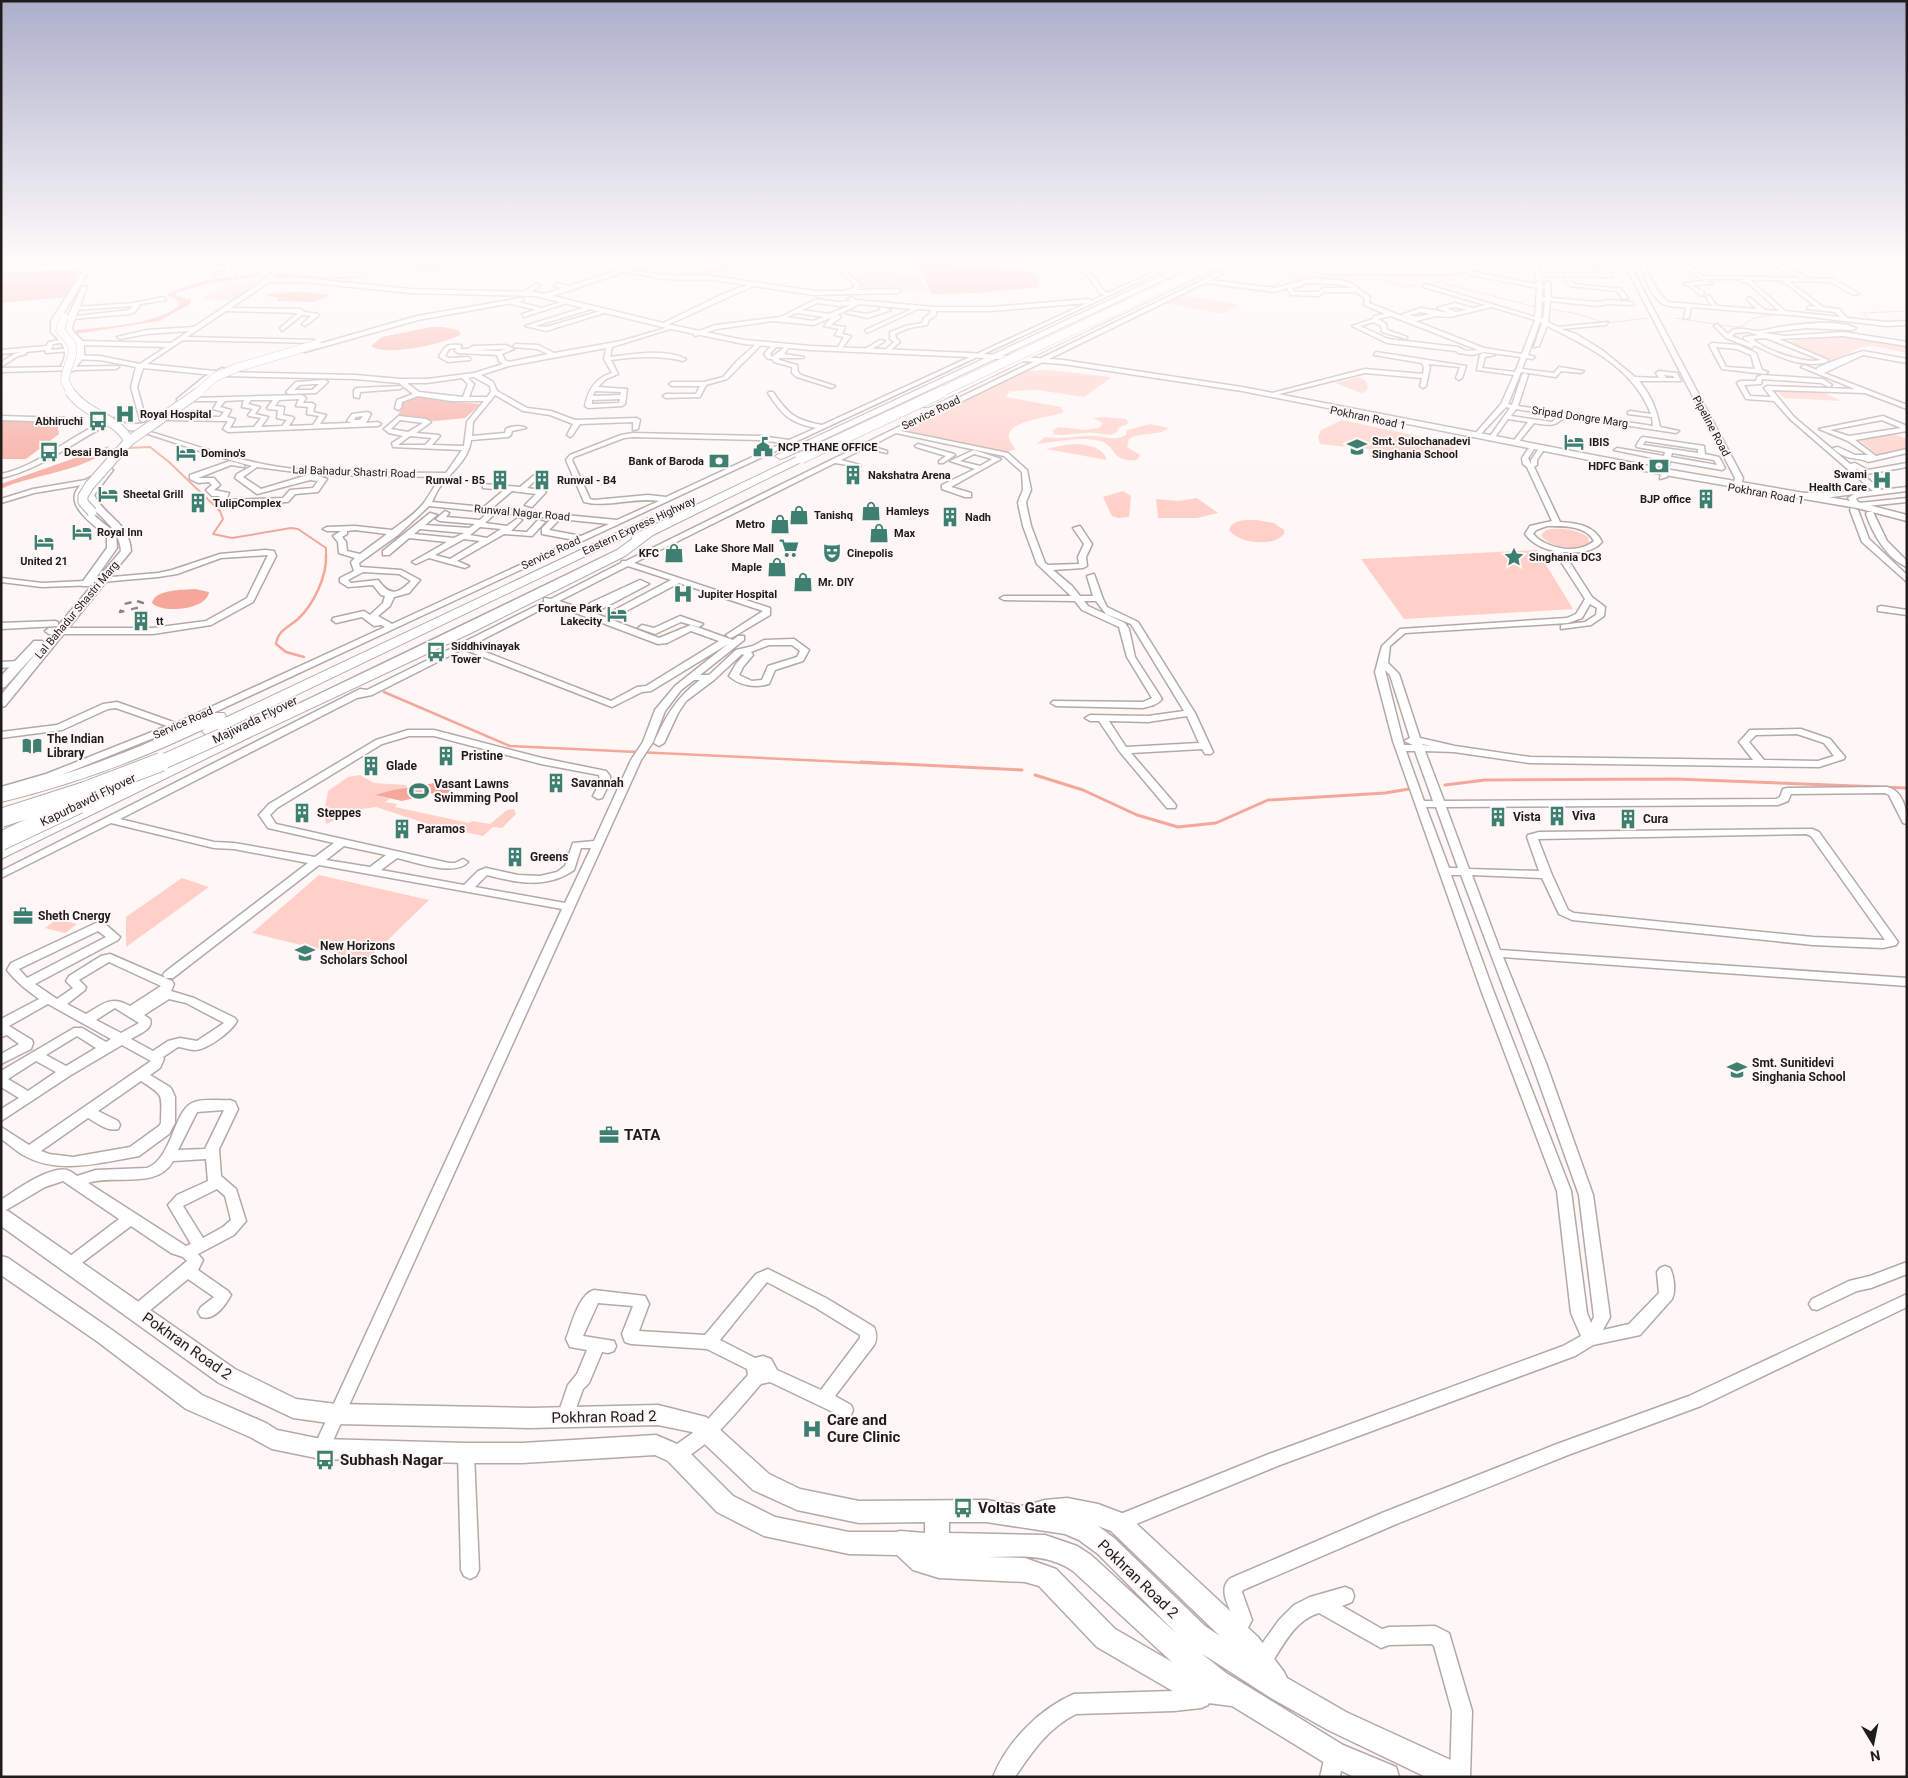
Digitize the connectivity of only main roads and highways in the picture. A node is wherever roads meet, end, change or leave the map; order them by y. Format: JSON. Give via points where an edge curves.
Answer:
{"nodes":[{"id":1,"x":67,"y":346,"type":"edge"},
{"id":2,"x":72,"y":346,"type":"edge"},
{"id":3,"x":80,"y":346,"type":"edge"},
{"id":4,"x":307,"y":346,"type":"edge"},
{"id":5,"x":307,"y":346,"type":"edge"},
{"id":6,"x":314,"y":346,"type":"edge"},
{"id":7,"x":765,"y":346,"type":"edge"},
{"id":8,"x":787,"y":346,"type":"edge"},
{"id":9,"x":1008,"y":346,"type":"edge"},
{"id":10,"x":1030,"y":346,"type":"edge"},
{"id":11,"x":1036,"y":346,"type":"edge"},
{"id":12,"x":1047,"y":346,"type":"edge"},
{"id":13,"x":1063,"y":348,"type":"road end"},
{"id":14,"x":830,"y":350,"type":"junction"},
{"id":15,"x":983,"y":357,"type":"junction"},
{"id":16,"x":1014,"y":361,"type":"junction"},
{"id":17,"x":1035,"y":362,"type":"junction"},
{"id":18,"x":1063,"y":362,"type":"junction"},
{"id":19,"x":67,"y":368,"type":"junction"},
{"id":20,"x":221,"y":373,"type":"junction"},
{"id":21,"x":1162,"y":379,"type":"junction"},
{"id":22,"x":144,"y":424,"type":"junction"},
{"id":23,"x":1412,"y":425,"type":"junction"},
{"id":24,"x":124,"y":445,"type":"junction"},
{"id":25,"x":1536,"y":450,"type":"junction"},
{"id":26,"x":796,"y":457,"type":"junction"},
{"id":27,"x":1664,"y":475,"type":"junction"},
{"id":28,"x":740,"y":478,"type":"junction"},
{"id":29,"x":95,"y":480,"type":"junction"},
{"id":30,"x":754,"y":482,"type":"junction"},
{"id":31,"x":1742,"y":486,"type":"junction"},
{"id":32,"x":1780,"y":494,"type":"junction"},
{"id":33,"x":1855,"y":508,"type":"junction"},
{"id":34,"x":1907,"y":518,"type":"edge"},
{"id":35,"x":1907,"y":523,"type":"edge"},
{"id":36,"x":112,"y":563,"type":"junction"},
{"id":37,"x":95,"y":579,"type":"junction"},
{"id":38,"x":487,"y":599,"type":"junction"},
{"id":39,"x":516,"y":610,"type":"junction"},
{"id":40,"x":54,"y":629,"type":"junction"},
{"id":41,"x":1,"y":684,"type":"edge"},
{"id":42,"x":1,"y":703,"type":"edge"},
{"id":43,"x":216,"y":733,"type":"junction"},
{"id":44,"x":175,"y":758,"type":"junction"},
{"id":45,"x":91,"y":773,"type":"junction"},
{"id":46,"x":1,"y":797,"type":"edge"},
{"id":47,"x":77,"y":797,"type":"junction"},
{"id":48,"x":31,"y":800,"type":"junction"},
{"id":49,"x":1,"y":804,"type":"edge"},
{"id":50,"x":1,"y":808,"type":"edge"},
{"id":51,"x":95,"y":808,"type":"junction"},
{"id":52,"x":1,"y":818,"type":"edge"},
{"id":53,"x":1,"y":832,"type":"edge"},
{"id":54,"x":1,"y":841,"type":"edge"},
{"id":55,"x":1,"y":854,"type":"edge"},
{"id":56,"x":1,"y":1215,"type":"edge"},
{"id":57,"x":1,"y":1264,"type":"edge"},
{"id":58,"x":937,"y":1511,"type":"junction"},
{"id":59,"x":1023,"y":1516,"type":"junction"},
{"id":60,"x":900,"y":1542,"type":"junction"},
{"id":61,"x":937,"y":1543,"type":"junction"},
{"id":62,"x":1280,"y":1689,"type":"junction"},
{"id":63,"x":1240,"y":1696,"type":"junction"},
{"id":64,"x":1332,"y":1765,"type":"edge"},
{"id":65,"x":1386,"y":1777,"type":"edge"},
{"id":66,"x":1456,"y":1777,"type":"edge"}],
"edges":[{"from":1,"to":19,"type":"main road","via":[[70,354]]},
{"from":2,"to":24,"type":"main road","bridge":true,"via":[[74,351],[66,384],[74,400],[121,428]]},
{"from":3,"to":19,"type":"main road","via":[[80,356]]},
{"from":4,"to":20,"type":"main road","name":"Lal Bahadur Shastri Marg"},
{"from":5,"to":24,"type":"main road","bridge":true,"via":[[224,372]]},
{"from":6,"to":20,"type":"main road","name":"Lal Bahadur Shastri Marg"},
{"from":7,"to":14,"type":"main road"},
{"from":8,"to":14,"type":"main road"},
{"from":9,"to":15,"type":"highway"},
{"from":10,"to":26,"type":"highway"},
{"from":11,"to":26,"type":"highway","bridge":true},
{"from":12,"to":16,"type":"highway"},
{"from":13,"to":18,"type":"main road","via":[[1059,356]]},
{"from":14,"to":15,"type":"main road"},
{"from":14,"to":15,"type":"main road","via":[[887,349]]},
{"from":15,"to":16,"type":"main road"},
{"from":15,"to":16,"type":"main road"},
{"from":15,"to":28,"type":"highway"},
{"from":16,"to":17,"type":"main road","name":"Pokhran Road 1"},
{"from":16,"to":30,"type":"highway","via":[[808,460]]},
{"from":17,"to":18,"type":"main road","name":"Pokhran Road 1"},
{"from":17,"to":21,"type":"main road","name":"Pokhran Road 1"},
{"from":18,"to":21,"type":"main road","name":"Pokhran Road 1"},
{"from":19,"to":22,"type":"main road","via":[[62,380],[69,397],[76,404],[111,421]]},
{"from":20,"to":22,"type":"main road","name":"Lal Bahadur Shastri Marg"},
{"from":20,"to":22,"type":"main road","name":"Lal Bahadur Shastri Marg","via":[[192,400],[166,418]]},
{"from":21,"to":23,"type":"main road","name":"Pokhran Road 1"},
{"from":21,"to":23,"type":"main road","name":"Pokhran Road 1","via":[[1271,394]]},
{"from":22,"to":24,"type":"main road","name":"Lal Bahadur Shastri Marg"},
{"from":22,"to":29,"type":"main road","name":"Lal Bahadur Shastri Marg"},
{"from":23,"to":25,"type":"main road","name":"Pokhran Road 1"},
{"from":23,"to":25,"type":"main road","name":"Pokhran Road 1","via":[[1455,429]]},
{"from":24,"to":29,"type":"main road","name":"Lal Bahadur Shastri Marg"},
{"from":24,"to":36,"type":"main road","bridge":true,"via":[[83,496],[83,502],[120,541]]},
{"from":25,"to":27,"type":"main road","name":"Pokhran Road 1"},
{"from":26,"to":28,"type":"highway","name":"Eastern Express Highway"},
{"from":26,"to":30,"type":"highway","name":"Eastern Express Highway"},
{"from":27,"to":31,"type":"main road","name":"Pokhran Road 1"},
{"from":27,"to":31,"type":"main road","name":"Pokhran Road 1"},
{"from":28,"to":38,"type":"highway","name":"Eastern Express Highway"},
{"from":29,"to":36,"type":"main road","name":"Lal Bahadur Shastri Marg","via":[[89,495],[92,503],[123,532],[126,541],[126,551]]},
{"from":29,"to":37,"type":"main road","name":"Lal Bahadur Shastri Marg","via":[[78,496],[81,507],[112,535],[112,548]]},
{"from":30,"to":39,"type":"highway","name":"Eastern Express Highway","via":[[648,533],[621,552]]},
{"from":31,"to":32,"type":"main road","name":"Pokhran Road 1"},
{"from":32,"to":33,"type":"main road","name":"Pokhran Road 1"},
{"from":32,"to":33,"type":"main road","name":"Pokhran Road 1","via":[[1804,495]]},
{"from":33,"to":34,"type":"main road","name":"Pokhran Road 1"},
{"from":33,"to":35,"type":"main road","name":"Pokhran Road 1"},
{"from":36,"to":37,"type":"main road","name":"Lal Bahadur Shastri Marg"},
{"from":37,"to":40,"type":"main road","name":"Lal Bahadur Shastri Marg"},
{"from":38,"to":43,"type":"highway","name":"Majiwada Flyover"},
{"from":38,"to":45,"type":"highway","via":[[430,616],[170,740]]},
{"from":39,"to":43,"type":"highway","name":"Majiwada Flyover","via":[[453,625]]},
{"from":39,"to":51,"type":"highway"},
{"from":40,"to":41,"type":"main road","name":"Lal Bahadur Shastri Marg"},
{"from":40,"to":42,"type":"main road","name":"Lal Bahadur Shastri Marg"},
{"from":43,"to":44,"type":"highway","name":"Majiwada Flyover","bridge":true},
{"from":43,"to":48,"type":"highway","name":"Majiwada Flyover"},
{"from":44,"to":52,"type":"highway","name":"Majiwada Flyover","bridge":true,"via":[[70,797]]},
{"from":44,"to":54,"type":"highway","name":"Kapurbawdi Flyover","bridge":true},
{"from":45,"to":46,"type":"highway"},
{"from":45,"to":47,"type":"highway","via":[[80,781]]},
{"from":47,"to":51,"type":"highway"},
{"from":47,"to":53,"type":"highway"},
{"from":48,"to":49,"type":"highway"},
{"from":48,"to":50,"type":"highway","name":"Majiwada Flyover"},
{"from":51,"to":55,"type":"highway"},
{"from":56,"to":58,"type":"main road","name":"Pokhran Road 2","via":[[227,1376],[293,1408],[336,1414],[658,1415],[698,1424],[761,1482],[797,1499],[859,1512]]},
{"from":57,"to":60,"type":"main road","name":"Pokhran Road 2","via":[[194,1402],[272,1439],[320,1450],[522,1454],[656,1445],[676,1454],[725,1504],[772,1528],[849,1542]]},
{"from":58,"to":59,"type":"main road","name":"Pokhran Road 2","via":[[986,1511]]},
{"from":58,"to":61,"type":"main road"},
{"from":59,"to":62,"type":"main road","name":"Pokhran Road 2","via":[[1066,1524],[1087,1532],[1106,1546],[1196,1635]]},
{"from":59,"to":62,"type":"main road","via":[[1073,1509],[1094,1512],[1126,1529],[1249,1646]]},
{"from":60,"to":61,"type":"main road","name":"Pokhran Road 2"},
{"from":60,"to":63,"type":"main road","via":[[922,1562],[939,1566],[1025,1570],[1047,1577],[1106,1638],[1127,1651],[1192,1688]]},
{"from":61,"to":63,"type":"main road","name":"Pokhran Road 2","via":[[1045,1546],[1069,1554],[1166,1641]]},
{"from":62,"to":66,"type":"main road","name":"Pokhran Road 2","via":[[1337,1721]]},
{"from":63,"to":64,"type":"main road","name":"Pokhran Road 2"},
{"from":64,"to":65,"type":"main road","name":"Pokhran Road 2"}]}
